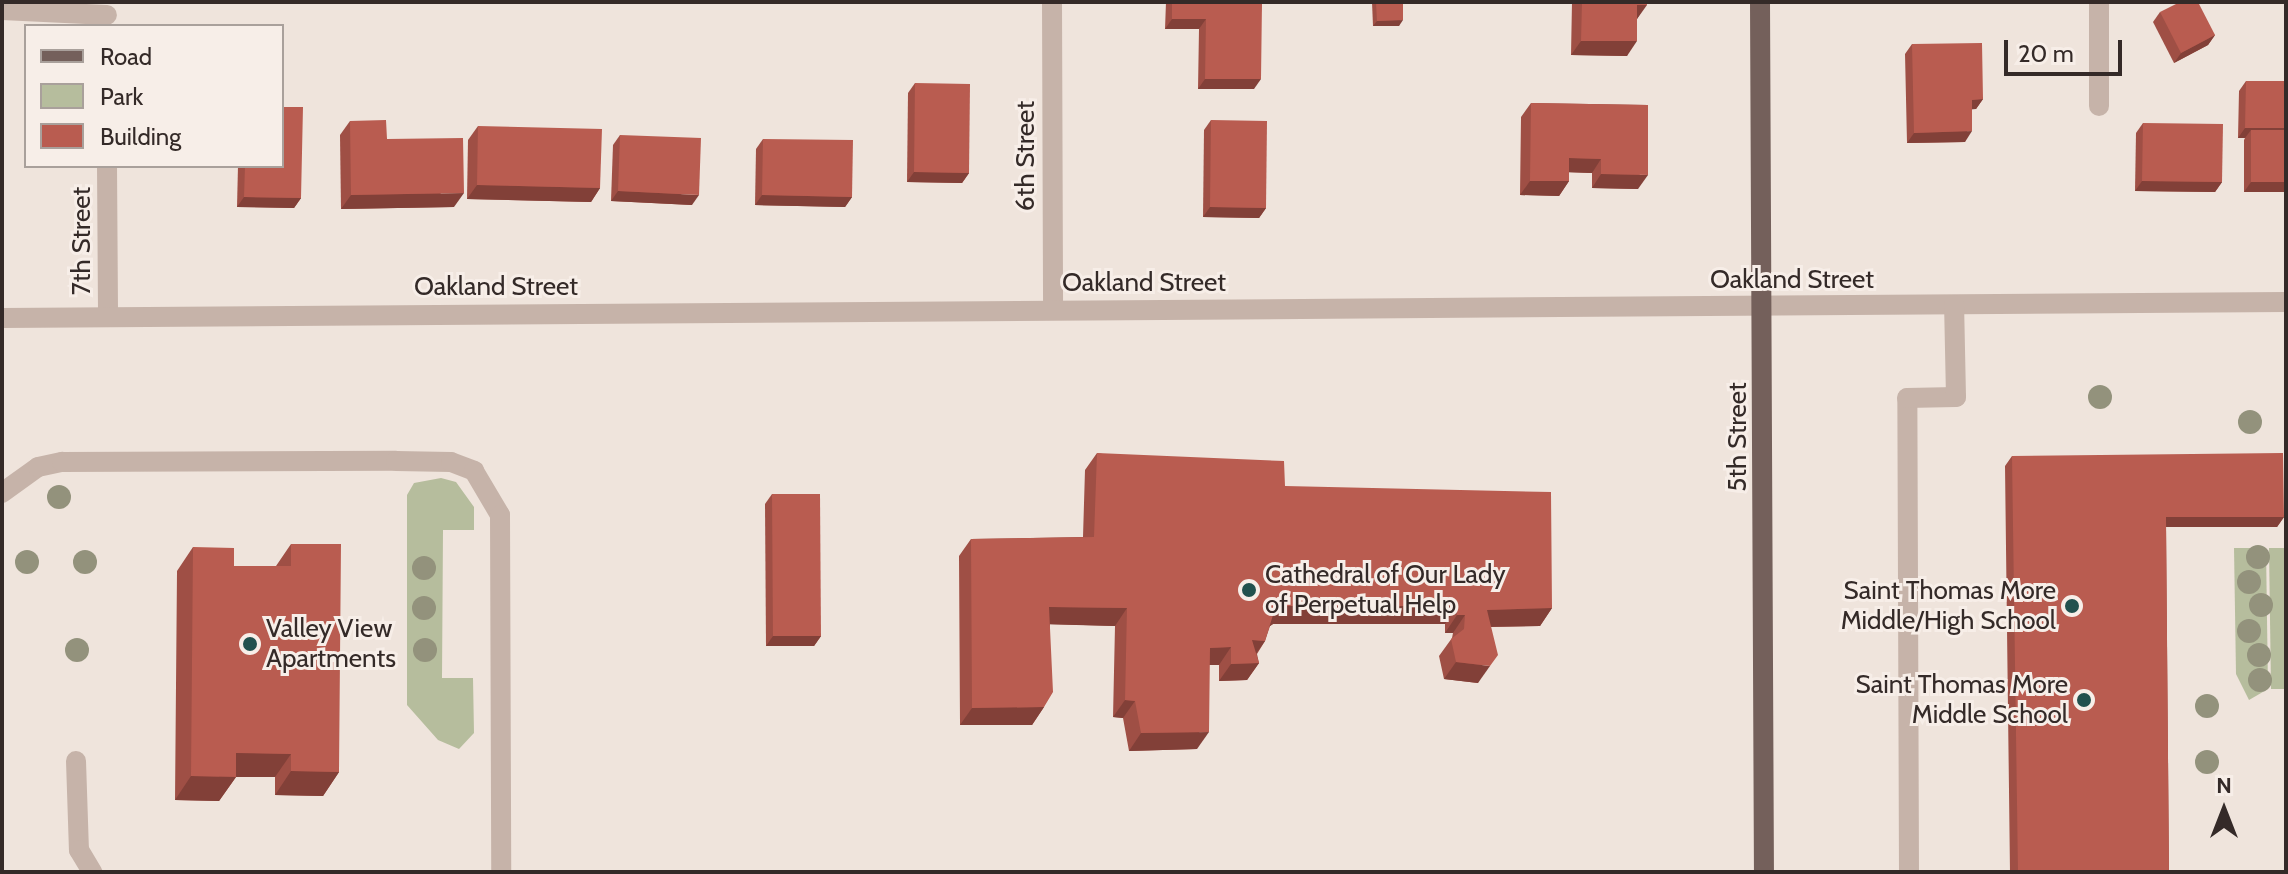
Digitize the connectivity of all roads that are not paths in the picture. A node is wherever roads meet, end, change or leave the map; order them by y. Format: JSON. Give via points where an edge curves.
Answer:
{"nodes":[{"id":1,"x":1052,"y":2,"type":"edge"},
{"id":2,"x":1760,"y":2,"type":"edge"},
{"id":3,"x":2099,"y":2,"type":"edge"},
{"id":4,"x":2,"y":10,"type":"edge"},
{"id":5,"x":107,"y":14,"type":"edge"},
{"id":6,"x":2099,"y":106,"type":"dead end"},
{"id":7,"x":107,"y":168,"type":"edge"},
{"id":8,"x":2286,"y":302,"type":"edge"},
{"id":9,"x":1954,"y":305,"type":"junction"},
{"id":10,"x":1764,"y":306,"type":"junction"},
{"id":11,"x":1053,"y":310,"type":"junction"},
{"id":12,"x":108,"y":316,"type":"junction"},
{"id":13,"x":2,"y":318,"type":"edge"},
{"id":14,"x":2,"y":493,"type":"edge"},
{"id":15,"x":76,"y":761,"type":"dead end"},
{"id":16,"x":92,"y":872,"type":"edge"},
{"id":17,"x":501,"y":872,"type":"edge"},
{"id":18,"x":1764,"y":872,"type":"edge"},
{"id":19,"x":1909,"y":872,"type":"edge"}],
"edges":[{"from":1,"to":11,"type":"street","name":"6th Street"},
{"from":2,"to":10,"type":"main road","name":"5th Street"},
{"from":3,"to":6,"type":"street"},
{"from":4,"to":5,"type":"street"},
{"from":7,"to":12,"type":"street","name":"7th Street"},
{"from":8,"to":9,"type":"street","name":"Oakland Street"},
{"from":9,"to":10,"type":"street","name":"Oakland Street"},
{"from":9,"to":19,"type":"street","via":[[1956,397],[1907,398]]},
{"from":10,"to":11,"type":"street","name":"Oakland Street"},
{"from":10,"to":18,"type":"main road","name":"5th Street"},
{"from":11,"to":12,"type":"street","name":"Oakland Street"},
{"from":12,"to":13,"type":"street","name":"Oakland Street"},
{"from":14,"to":17,"type":"street","via":[[38,467],[62,462],[437,462],[474,471],[500,515]]},
{"from":15,"to":16,"type":"street","via":[[79,850]]}]}
